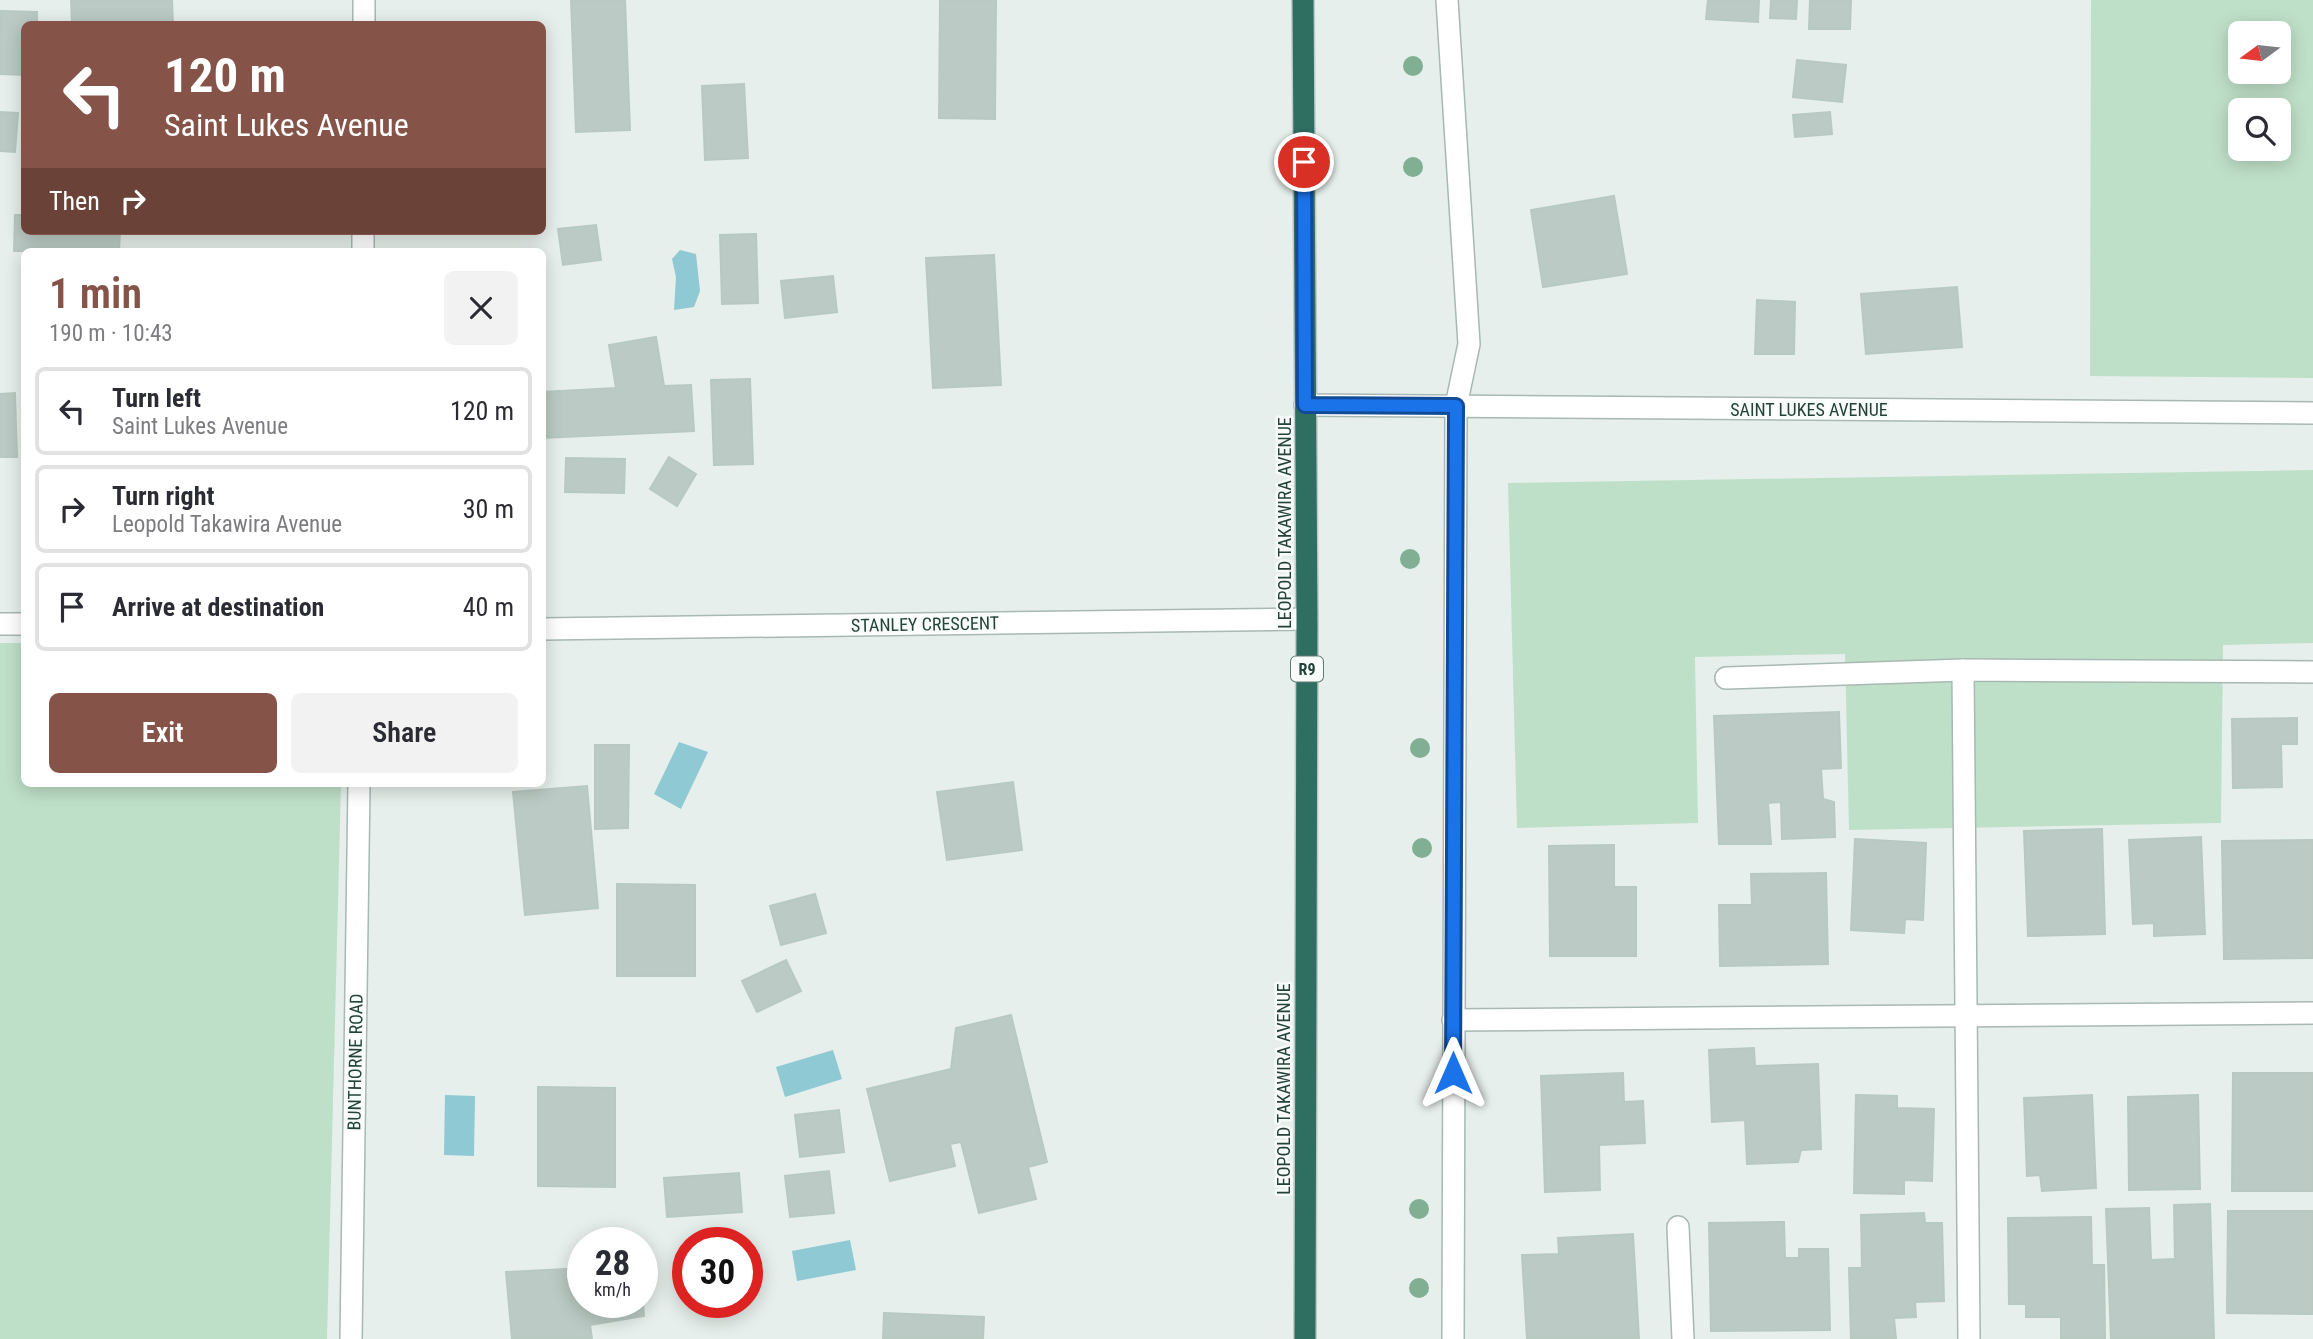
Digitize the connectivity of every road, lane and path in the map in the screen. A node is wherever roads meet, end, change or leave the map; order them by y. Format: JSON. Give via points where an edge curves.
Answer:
{"nodes":[{"id":1,"x":364,"y":0,"type":"edge"},
{"id":2,"x":1303,"y":0,"type":"edge"},
{"id":3,"x":1447,"y":0,"type":"edge"},
{"id":4,"x":364,"y":21,"type":"edge"},
{"id":5,"x":1305,"y":405,"type":"junction"},
{"id":6,"x":1456,"y":406,"type":"junction"},
{"id":7,"x":2313,"y":413,"type":"edge"},
{"id":8,"x":1307,"y":620,"type":"junction"},
{"id":9,"x":0,"y":624,"type":"edge"},
{"id":10,"x":21,"y":624,"type":"edge"},
{"id":11,"x":546,"y":629,"type":"edge"},
{"id":12,"x":1963,"y":670,"type":"junction"},
{"id":13,"x":2313,"y":672,"type":"edge"},
{"id":14,"x":1726,"y":678,"type":"dead end"},
{"id":15,"x":359,"y":787,"type":"edge"},
{"id":16,"x":2313,"y":1013,"type":"edge"},
{"id":17,"x":1967,"y":1018,"type":"junction"},
{"id":18,"x":1453,"y":1020,"type":"junction"},
{"id":19,"x":1678,"y":1227,"type":"dead end"},
{"id":20,"x":351,"y":1339,"type":"edge"},
{"id":21,"x":1305,"y":1339,"type":"edge"},
{"id":22,"x":1452,"y":1339,"type":"edge"},
{"id":23,"x":1683,"y":1339,"type":"edge"},
{"id":24,"x":1969,"y":1339,"type":"edge"}],
"edges":[{"from":1,"to":4,"type":"street"},
{"from":2,"to":5,"type":"highway","name":"LEOPOLD TAKAWIRA AVENUE","number":"R9"},
{"from":3,"to":6,"type":"street","via":[[1469,344]]},
{"from":5,"to":6,"type":"street","name":"SAINT LUKES AVENUE"},
{"from":5,"to":8,"type":"highway","name":"LEOPOLD TAKAWIRA AVENUE","number":"R9"},
{"from":6,"to":7,"type":"street","name":"SAINT LUKES AVENUE"},
{"from":6,"to":18,"type":"street"},
{"from":8,"to":11,"type":"street","name":"STANLEY CRESCENT"},
{"from":8,"to":21,"type":"highway","name":"LEOPOLD TAKAWIRA AVENUE","number":"R9"},
{"from":9,"to":10,"type":"street"},
{"from":12,"to":13,"type":"street"},
{"from":12,"to":14,"type":"street"},
{"from":12,"to":17,"type":"street"},
{"from":15,"to":20,"type":"street","name":"BUNTHORNE ROAD"},
{"from":16,"to":17,"type":"street"},
{"from":17,"to":18,"type":"street"},
{"from":17,"to":24,"type":"street"},
{"from":18,"to":22,"type":"street"},
{"from":19,"to":23,"type":"street"}]}
